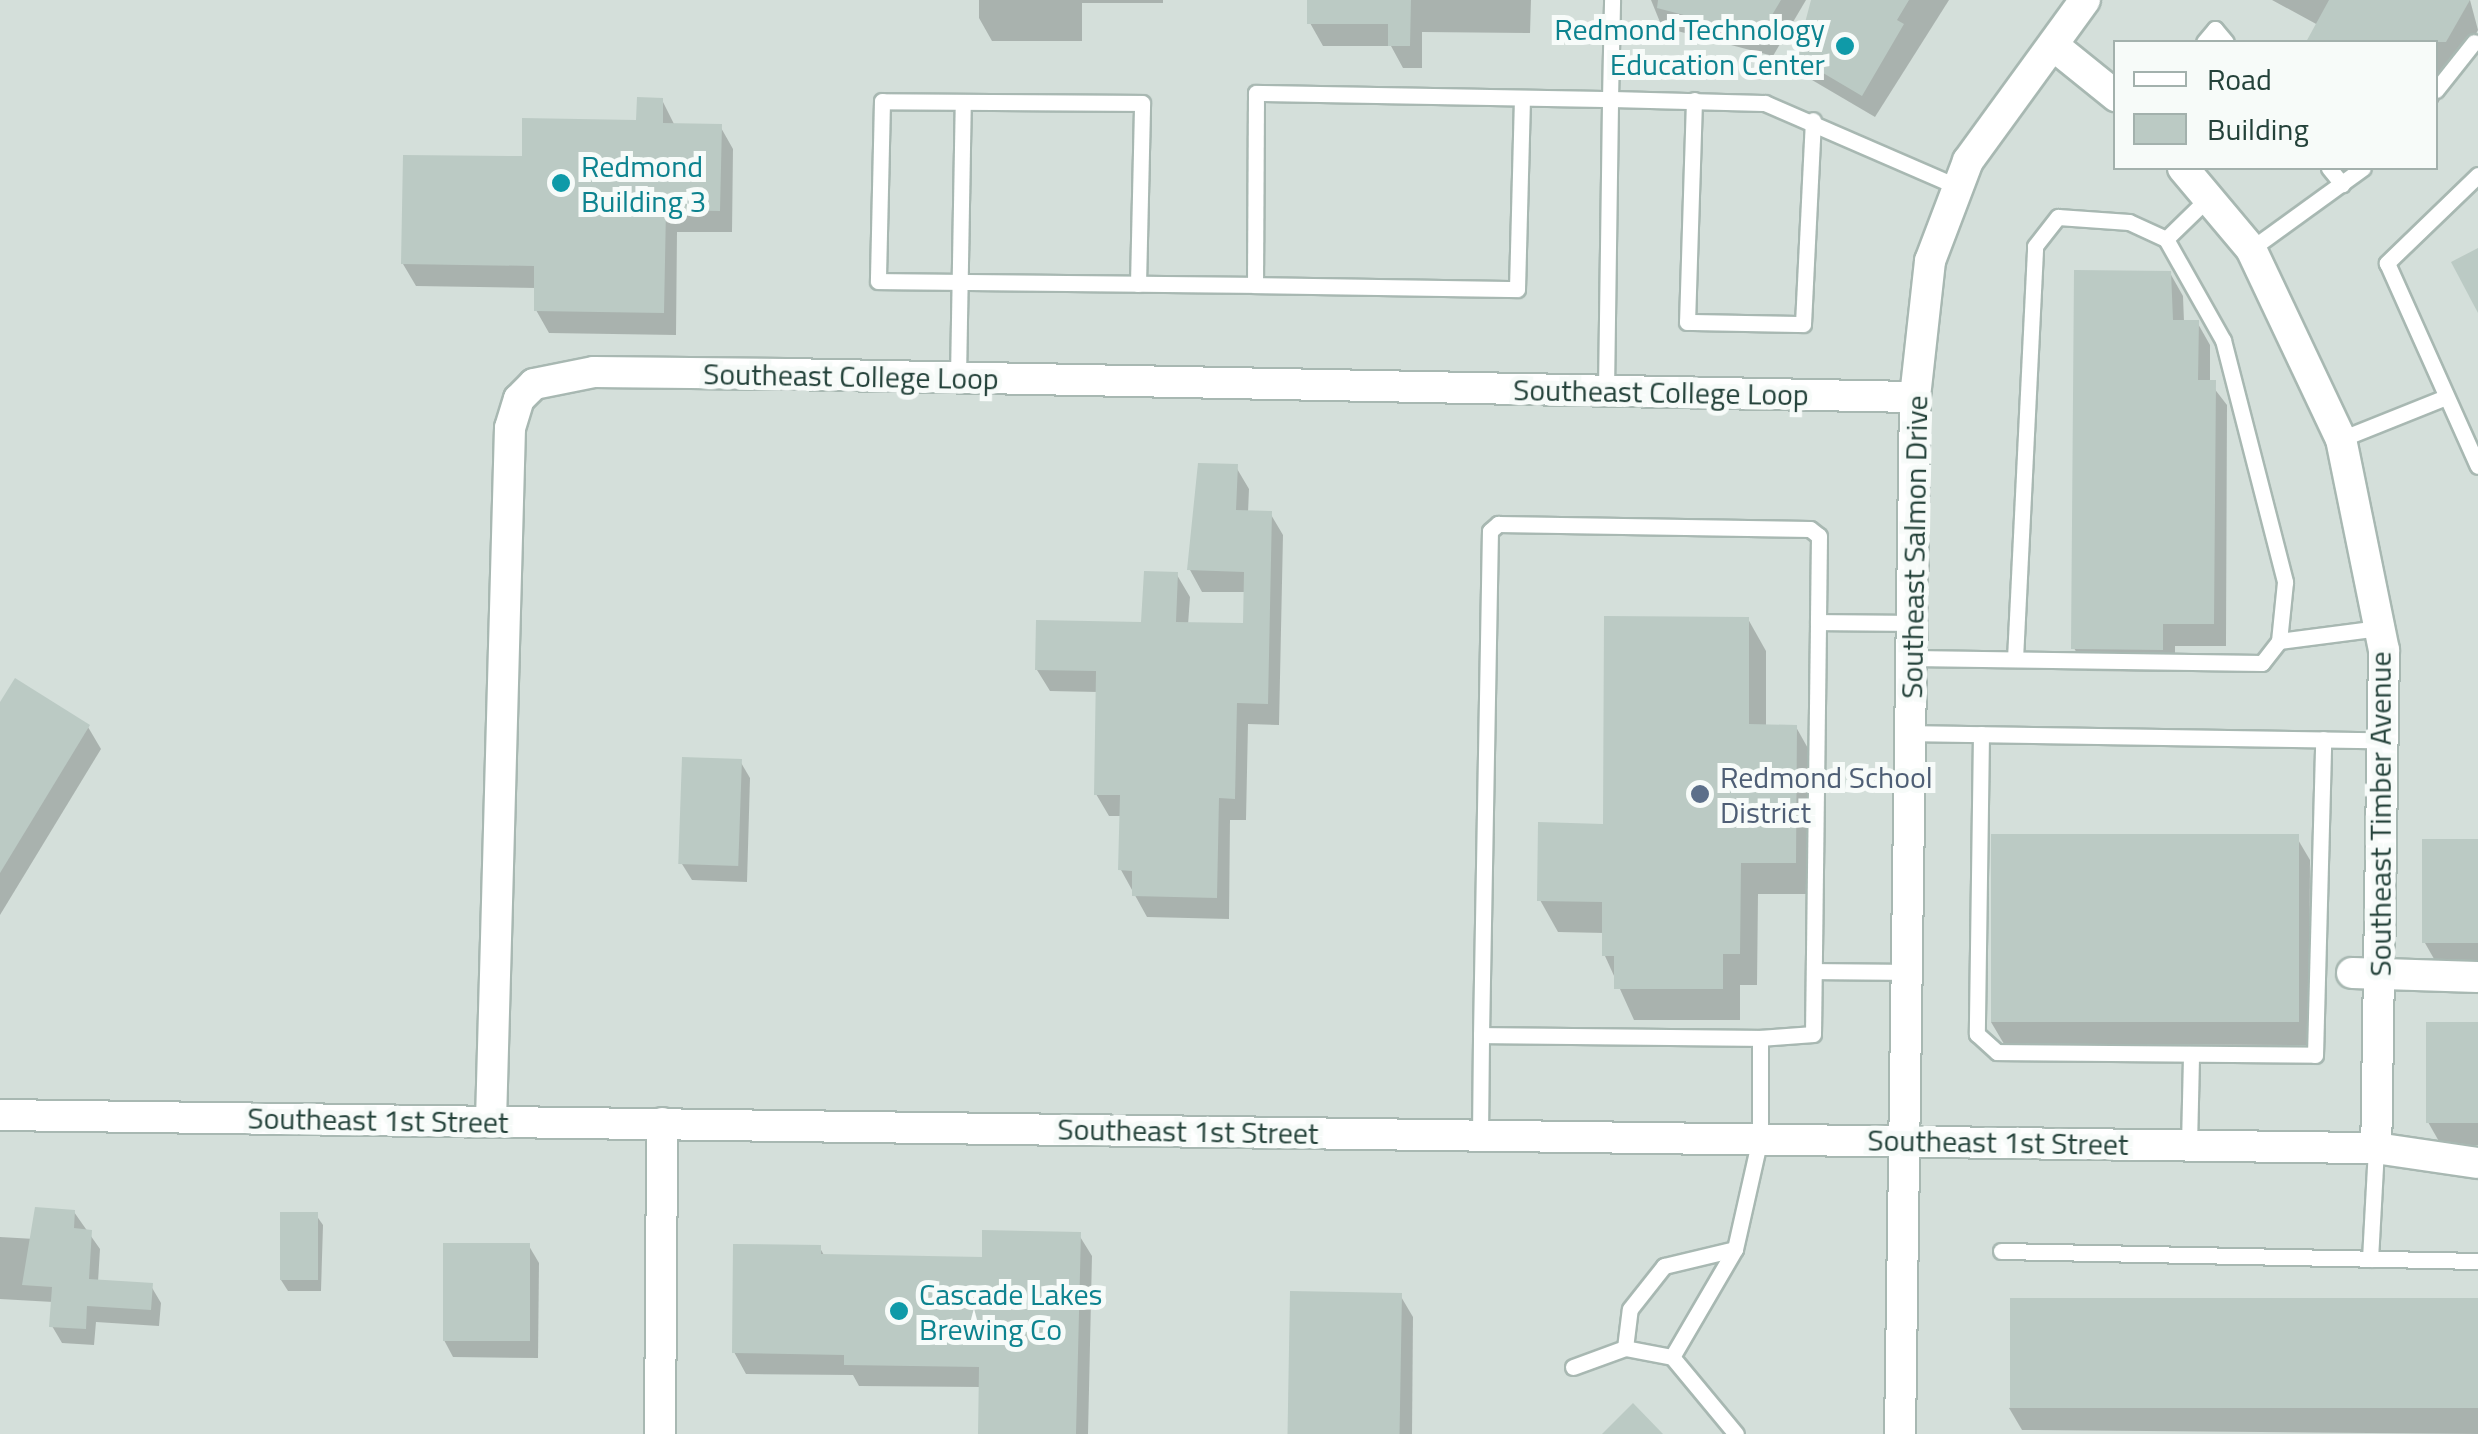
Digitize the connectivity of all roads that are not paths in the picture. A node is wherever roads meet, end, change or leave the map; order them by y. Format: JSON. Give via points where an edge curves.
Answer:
{"nodes":[{"id":1,"x":1612,"y":0,"type":"edge"},
{"id":2,"x":2085,"y":0,"type":"edge"},
{"id":3,"x":2206,"y":40,"type":"edge"},
{"id":4,"x":2224,"y":40,"type":"edge"},
{"id":5,"x":2474,"y":42,"type":"dead end"},
{"id":6,"x":2054,"y":46,"type":"junction"},
{"id":7,"x":2438,"y":87,"type":"edge"},
{"id":8,"x":2113,"y":94,"type":"edge"},
{"id":9,"x":1522,"y":98,"type":"junction"},
{"id":10,"x":1610,"y":99,"type":"junction"},
{"id":11,"x":1694,"y":100,"type":"junction"},
{"id":12,"x":963,"y":102,"type":"junction"},
{"id":13,"x":1813,"y":120,"type":"junction"},
{"id":14,"x":2185,"y":170,"type":"edge"},
{"id":15,"x":2331,"y":170,"type":"edge"},
{"id":16,"x":2360,"y":170,"type":"edge"},
{"id":17,"x":2478,"y":176,"type":"edge"},
{"id":18,"x":2342,"y":184,"type":"junction"},
{"id":19,"x":1958,"y":186,"type":"junction"},
{"id":20,"x":2208,"y":198,"type":"junction"},
{"id":21,"x":2166,"y":239,"type":"junction"},
{"id":22,"x":2250,"y":250,"type":"junction"},
{"id":23,"x":960,"y":282,"type":"junction"},
{"id":24,"x":1138,"y":284,"type":"junction"},
{"id":25,"x":1255,"y":286,"type":"junction"},
{"id":26,"x":958,"y":378,"type":"junction"},
{"id":27,"x":1606,"y":390,"type":"junction"},
{"id":28,"x":1915,"y":397,"type":"junction"},
{"id":29,"x":2446,"y":397,"type":"junction"},
{"id":30,"x":2341,"y":440,"type":"junction"},
{"id":31,"x":2478,"y":466,"type":"edge"},
{"id":32,"x":1818,"y":622,"type":"junction"},
{"id":33,"x":1912,"y":623,"type":"junction"},
{"id":34,"x":2379,"y":628,"type":"junction"},
{"id":35,"x":2279,"y":641,"type":"junction"},
{"id":36,"x":1912,"y":658,"type":"junction"},
{"id":37,"x":2015,"y":660,"type":"junction"},
{"id":38,"x":1911,"y":733,"type":"junction"},
{"id":39,"x":1982,"y":734,"type":"junction"},
{"id":40,"x":2322,"y":739,"type":"junction"},
{"id":41,"x":2382,"y":740,"type":"junction"},
{"id":42,"x":1814,"y":971,"type":"junction"},
{"id":43,"x":1908,"y":972,"type":"junction"},
{"id":44,"x":2352,"y":973,"type":"dead end"},
{"id":45,"x":2478,"y":978,"type":"edge"},
{"id":46,"x":1481,"y":1035,"type":"junction"},
{"id":47,"x":1760,"y":1038,"type":"junction"},
{"id":48,"x":2190,"y":1054,"type":"junction"},
{"id":49,"x":0,"y":1115,"type":"edge"},
{"id":50,"x":492,"y":1121,"type":"junction"},
{"id":51,"x":662,"y":1124,"type":"junction"},
{"id":52,"x":1480,"y":1134,"type":"junction"},
{"id":53,"x":1760,"y":1138,"type":"junction"},
{"id":54,"x":1906,"y":1141,"type":"junction"},
{"id":55,"x":2190,"y":1145,"type":"junction"},
{"id":56,"x":2376,"y":1148,"type":"junction"},
{"id":57,"x":2478,"y":1163,"type":"edge"},
{"id":58,"x":1736,"y":1249,"type":"junction"},
{"id":59,"x":2000,"y":1251,"type":"dead end"},
{"id":60,"x":2370,"y":1259,"type":"junction"},
{"id":61,"x":2478,"y":1261,"type":"edge"},
{"id":62,"x":1625,"y":1348,"type":"junction"},
{"id":63,"x":1672,"y":1357,"type":"junction"},
{"id":64,"x":1572,"y":1367,"type":"dead end"},
{"id":65,"x":660,"y":1434,"type":"edge"},
{"id":66,"x":1736,"y":1434,"type":"edge"},
{"id":67,"x":1900,"y":1434,"type":"edge"}],
"edges":[{"from":1,"to":10,"type":"lane"},
{"from":2,"to":6,"type":"street","name":"Southeast Salmon Drive"},
{"from":3,"to":4,"type":"lane","via":[[2215,29]]},
{"from":5,"to":7,"type":"lane"},
{"from":6,"to":8,"type":"street"},
{"from":6,"to":19,"type":"street","name":"Southeast Salmon Drive","via":[[2016,90]]},
{"from":9,"to":10,"type":"lane"},
{"from":9,"to":25,"type":"lane","via":[[1517,289]]},
{"from":9,"to":25,"type":"lane","via":[[1256,93]]},
{"from":10,"to":11,"type":"lane"},
{"from":10,"to":27,"type":"lane"},
{"from":11,"to":13,"type":"lane","via":[[1765,104]]},
{"from":11,"to":13,"type":"lane","via":[[1687,322],[1803,324]]},
{"from":12,"to":23,"type":"lane"},
{"from":12,"to":23,"type":"lane","via":[[882,101],[878,281]]},
{"from":12,"to":24,"type":"lane","via":[[1142,103]]},
{"from":13,"to":19,"type":"lane"},
{"from":14,"to":20,"type":"street","name":"Southeast Timber Avenue"},
{"from":15,"to":18,"type":"lane"},
{"from":16,"to":18,"type":"lane"},
{"from":17,"to":29,"type":"lane","via":[[2386,263]]},
{"from":18,"to":22,"type":"lane"},
{"from":19,"to":28,"type":"street","name":"Southeast Salmon Drive","via":[[1930,261]]},
{"from":20,"to":21,"type":"lane"},
{"from":20,"to":22,"type":"street","name":"Southeast Timber Avenue"},
{"from":21,"to":35,"type":"lane","via":[[2223,340],[2285,582]]},
{"from":21,"to":37,"type":"lane","via":[[2129,222],[2058,217],[2035,246]]},
{"from":22,"to":30,"type":"street","name":"Southeast Timber Avenue"},
{"from":23,"to":24,"type":"lane"},
{"from":23,"to":26,"type":"lane"},
{"from":24,"to":25,"type":"lane"},
{"from":26,"to":27,"type":"street","name":"Southeast College Loop"},
{"from":26,"to":50,"type":"street","name":"Southeast College Loop","via":[[594,372],[534,384],[520,399],[510,428]]},
{"from":27,"to":28,"type":"street","name":"Southeast College Loop"},
{"from":28,"to":33,"type":"street","name":"Southeast Salmon Drive"},
{"from":29,"to":30,"type":"lane"},
{"from":29,"to":31,"type":"lane"},
{"from":30,"to":34,"type":"street","name":"Southeast Timber Avenue"},
{"from":32,"to":33,"type":"lane"},
{"from":32,"to":42,"type":"lane"},
{"from":32,"to":46,"type":"lane","via":[[1819,536],[1810,529],[1498,524],[1490,531]]},
{"from":33,"to":36,"type":"street","name":"Southeast Salmon Drive"},
{"from":34,"to":35,"type":"lane"},
{"from":34,"to":41,"type":"street","name":"Southeast Timber Avenue"},
{"from":35,"to":37,"type":"lane","via":[[2262,663]]},
{"from":36,"to":37,"type":"lane"},
{"from":36,"to":38,"type":"street","name":"Southeast Salmon Drive"},
{"from":38,"to":39,"type":"lane"},
{"from":38,"to":43,"type":"street","name":"Southeast Salmon Drive"},
{"from":39,"to":40,"type":"lane"},
{"from":39,"to":48,"type":"lane","via":[[1977,1034],[1997,1052]]},
{"from":40,"to":41,"type":"lane"},
{"from":40,"to":48,"type":"lane","via":[[2314,1056]]},
{"from":41,"to":56,"type":"street","name":"Southeast Timber Avenue"},
{"from":42,"to":43,"type":"lane"},
{"from":42,"to":47,"type":"lane","via":[[1814,1034]]},
{"from":43,"to":54,"type":"street","name":"Southeast Salmon Drive"},
{"from":44,"to":45,"type":"street"},
{"from":46,"to":47,"type":"lane"},
{"from":46,"to":52,"type":"lane"},
{"from":47,"to":53,"type":"lane"},
{"from":48,"to":55,"type":"lane"},
{"from":49,"to":50,"type":"street","name":"Southeast 1st Street"},
{"from":50,"to":51,"type":"street","name":"Southeast 1st Street"},
{"from":51,"to":52,"type":"street","name":"Southeast 1st Street"},
{"from":51,"to":65,"type":"street"},
{"from":52,"to":53,"type":"street","name":"Southeast 1st Street"},
{"from":53,"to":54,"type":"street","name":"Southeast 1st Street"},
{"from":53,"to":58,"type":"lane"},
{"from":54,"to":55,"type":"street","name":"Southeast 1st Street"},
{"from":54,"to":67,"type":"street","name":"Southeast Salmon Drive"},
{"from":55,"to":56,"type":"street","name":"Southeast 1st Street"},
{"from":56,"to":57,"type":"street","name":"Southeast 1st Street"},
{"from":56,"to":60,"type":"lane"},
{"from":58,"to":62,"type":"lane","via":[[1664,1266],[1630,1308]]},
{"from":58,"to":63,"type":"lane"},
{"from":59,"to":60,"type":"lane"},
{"from":60,"to":61,"type":"lane"},
{"from":62,"to":63,"type":"lane"},
{"from":62,"to":64,"type":"lane"},
{"from":63,"to":66,"type":"lane"}]}
